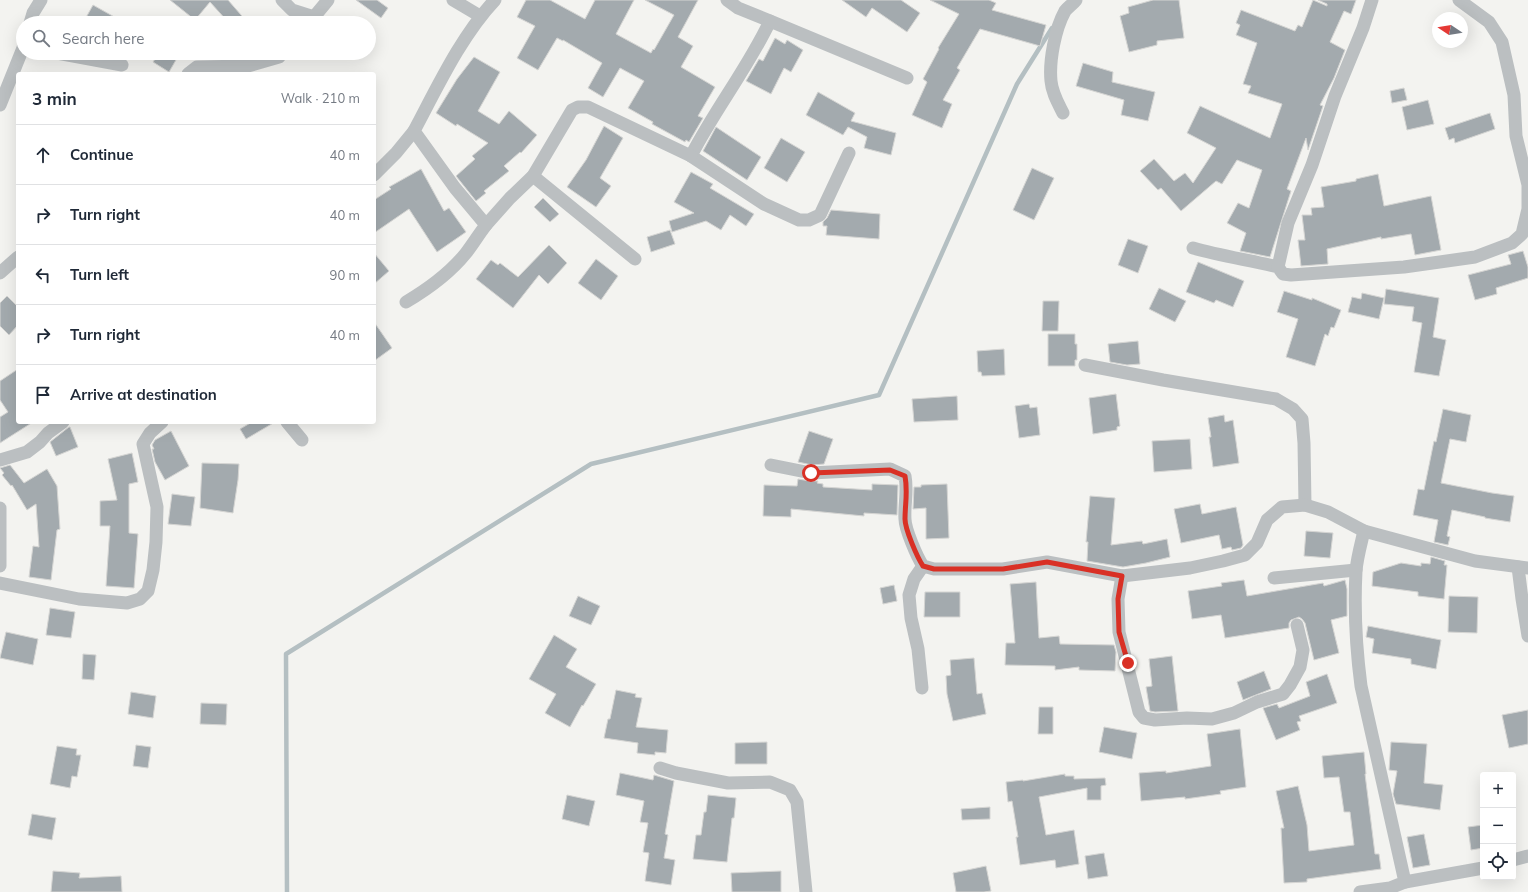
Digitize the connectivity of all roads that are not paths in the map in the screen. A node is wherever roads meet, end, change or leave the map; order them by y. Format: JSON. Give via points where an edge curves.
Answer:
{"nodes":[{"id":1,"x":41,"y":0,"type":"edge"},
{"id":2,"x":282,"y":0,"type":"edge"},
{"id":3,"x":328,"y":0,"type":"edge"},
{"id":4,"x":453,"y":0,"type":"edge"},
{"id":5,"x":495,"y":0,"type":"edge"},
{"id":6,"x":727,"y":0,"type":"edge"},
{"id":7,"x":1076,"y":0,"type":"edge"},
{"id":8,"x":1372,"y":0,"type":"edge"},
{"id":9,"x":1459,"y":0,"type":"edge"},
{"id":10,"x":32,"y":16,"type":"edge"},
{"id":11,"x":303,"y":16,"type":"edge"},
{"id":12,"x":314,"y":16,"type":"edge"},
{"id":13,"x":480,"y":16,"type":"junction"},
{"id":14,"x":770,"y":21,"type":"junction"},
{"id":15,"x":18,"y":60,"type":"edge"},
{"id":16,"x":95,"y":60,"type":"edge"},
{"id":17,"x":272,"y":60,"type":"edge"},
{"id":18,"x":122,"y":65,"type":"dead end"},
{"id":19,"x":248,"y":70,"type":"edge"},
{"id":20,"x":191,"y":72,"type":"edge"},
{"id":21,"x":907,"y":78,"type":"dead end"},
{"id":22,"x":0,"y":105,"type":"edge"},
{"id":23,"x":1063,"y":113,"type":"dead end"},
{"id":24,"x":414,"y":131,"type":"junction"},
{"id":25,"x":849,"y":153,"type":"dead end"},
{"id":26,"x":691,"y":156,"type":"junction"},
{"id":27,"x":376,"y":173,"type":"edge"},
{"id":28,"x":533,"y":176,"type":"junction"},
{"id":29,"x":486,"y":225,"type":"junction"},
{"id":30,"x":1193,"y":248,"type":"dead end"},
{"id":31,"x":16,"y":259,"type":"edge"},
{"id":32,"x":635,"y":259,"type":"dead end"},
{"id":33,"x":1278,"y":267,"type":"junction"},
{"id":34,"x":0,"y":273,"type":"edge"},
{"id":35,"x":406,"y":302,"type":"dead end"},
{"id":36,"x":1085,"y":366,"type":"dead end"},
{"id":37,"x":60,"y":424,"type":"edge"},
{"id":38,"x":160,"y":424,"type":"edge"},
{"id":39,"x":289,"y":424,"type":"edge"},
{"id":40,"x":302,"y":440,"type":"dead end"},
{"id":41,"x":0,"y":460,"type":"edge"},
{"id":42,"x":771,"y":465,"type":"dead end"},
{"id":43,"x":1305,"y":505,"type":"junction"},
{"id":44,"x":0,"y":508,"type":"edge"},
{"id":45,"x":1364,"y":531,"type":"junction"},
{"id":46,"x":0,"y":566,"type":"edge"},
{"id":47,"x":923,"y":566,"type":"junction"},
{"id":48,"x":1523,"y":568,"type":"edge"},
{"id":49,"x":1356,"y":570,"type":"junction"},
{"id":50,"x":1122,"y":576,"type":"junction"},
{"id":51,"x":1274,"y":578,"type":"dead end"},
{"id":52,"x":0,"y":583,"type":"edge"},
{"id":53,"x":1297,"y":625,"type":"dead end"},
{"id":54,"x":1528,"y":636,"type":"edge"},
{"id":55,"x":922,"y":688,"type":"dead end"},
{"id":56,"x":660,"y":768,"type":"dead end"},
{"id":57,"x":1528,"y":856,"type":"edge"},
{"id":58,"x":1516,"y":859,"type":"edge"},
{"id":59,"x":1480,"y":869,"type":"edge"},
{"id":60,"x":1405,"y":882,"type":"junction"},
{"id":61,"x":806,"y":892,"type":"edge"},
{"id":62,"x":1360,"y":892,"type":"edge"}],
"edges":[{"from":1,"to":10,"type":"street"},
{"from":2,"to":11,"type":"street","via":[[292,10]]},
{"from":3,"to":12,"type":"street"},
{"from":4,"to":13,"type":"street"},
{"from":5,"to":13,"type":"street"},
{"from":6,"to":14,"type":"street","via":[[738,8]]},
{"from":7,"to":23,"type":"street","via":[[1066,11],[1057,31],[1052,55],[1051,81],[1055,98]]},
{"from":8,"to":33,"type":"street","via":[[1312,165],[1288,223]]},
{"from":9,"to":33,"type":"street","via":[[1489,22],[1502,42],[1514,95],[1516,136],[1528,185],[1528,209],[1522,234],[1512,243],[1475,257],[1404,267],[1291,275],[1283,274]]},
{"from":13,"to":24,"type":"street","via":[[442,78]]},
{"from":14,"to":21,"type":"street"},
{"from":14,"to":26,"type":"street"},
{"from":15,"to":22,"type":"street"},
{"from":16,"to":18,"type":"street"},
{"from":17,"to":19,"type":"street"},
{"from":19,"to":20,"type":"street","via":[[197,67]]},
{"from":24,"to":27,"type":"street"},
{"from":24,"to":29,"type":"street","via":[[455,188]]},
{"from":25,"to":26,"type":"street","via":[[820,215],[809,220],[799,220],[764,204]]},
{"from":26,"to":28,"type":"street","via":[[588,107],[578,107],[572,110]]},
{"from":28,"to":29,"type":"street"},
{"from":28,"to":32,"type":"street"},
{"from":29,"to":35,"type":"street","via":[[449,271]]},
{"from":30,"to":33,"type":"street"},
{"from":31,"to":34,"type":"street"},
{"from":36,"to":43,"type":"street","via":[[1276,399],[1292,408],[1302,419]]},
{"from":37,"to":41,"type":"street","via":[[27,452]]},
{"from":38,"to":52,"type":"street","via":[[150,432],[143,444],[157,507],[153,570],[148,590],[140,599],[127,603],[79,599]]},
{"from":39,"to":40,"type":"street"},
{"from":42,"to":47,"type":"street","via":[[811,473],[890,470],[905,476],[905,521],[918,559]]},
{"from":43,"to":45,"type":"street","via":[[1328,512]]},
{"from":43,"to":50,"type":"street","via":[[1282,508],[1267,520],[1257,543],[1245,555],[1190,568]]},
{"from":44,"to":46,"type":"street"},
{"from":45,"to":48,"type":"street","via":[[1475,561]]},
{"from":45,"to":49,"type":"street"},
{"from":47,"to":50,"type":"street","via":[[934,569],[1003,569],[1047,562]]},
{"from":47,"to":55,"type":"street","via":[[914,579],[909,595]]},
{"from":48,"to":54,"type":"street","via":[[1522,599]]},
{"from":49,"to":51,"type":"street"},
{"from":49,"to":60,"type":"street","via":[[1356,637],[1361,686]]},
{"from":50,"to":53,"type":"street","via":[[1118,599],[1119,632],[1139,712],[1144,718],[1212,719],[1283,694],[1300,667],[1303,650]]},
{"from":56,"to":61,"type":"street","via":[[728,783],[770,782],[790,790],[797,802]]},
{"from":57,"to":58,"type":"street"},
{"from":59,"to":60,"type":"street"},
{"from":60,"to":62,"type":"street","via":[[1390,888]]}]}
